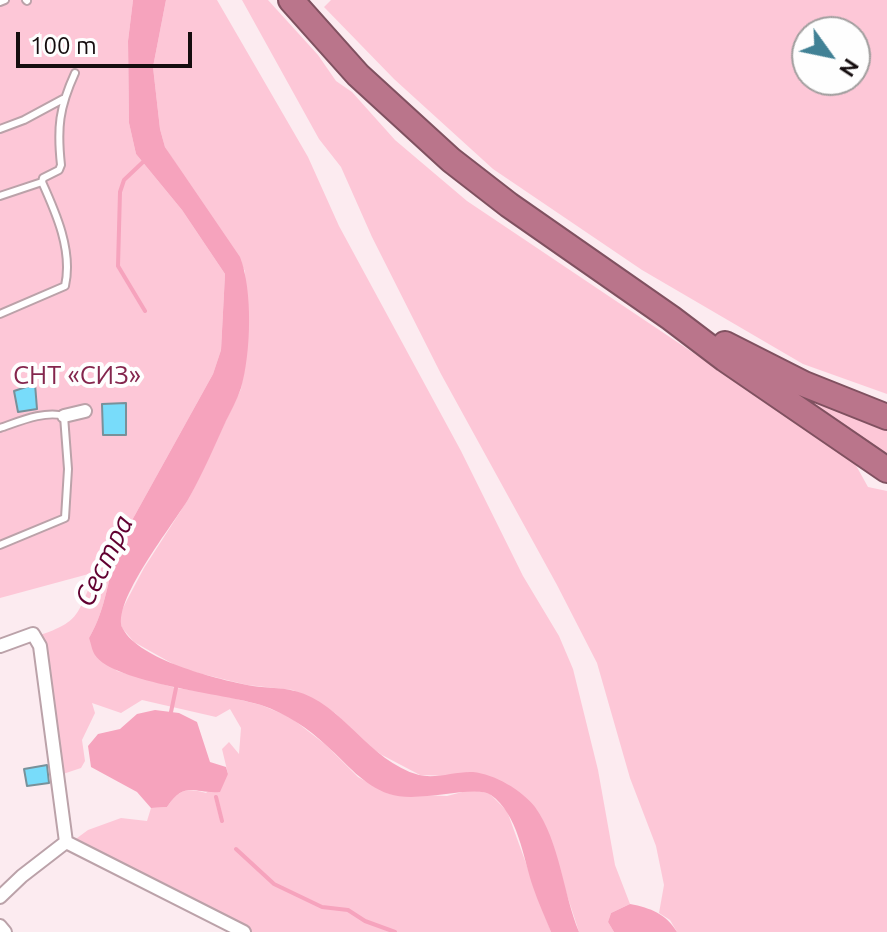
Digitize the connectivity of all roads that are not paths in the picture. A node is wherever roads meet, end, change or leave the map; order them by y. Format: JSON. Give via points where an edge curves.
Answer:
{"nodes":[{"id":1,"x":293,"y":1,"type":"edge"},
{"id":2,"x":75,"y":73,"type":"dead end"},
{"id":3,"x":63,"y":99,"type":"junction"},
{"id":4,"x":0,"y":129,"type":"edge"},
{"id":5,"x":42,"y":182,"type":"junction"},
{"id":6,"x":0,"y":196,"type":"edge"},
{"id":7,"x":0,"y":314,"type":"edge"},
{"id":8,"x":671,"y":318,"type":"junction"},
{"id":9,"x":85,"y":411,"type":"dead end"},
{"id":10,"x":61,"y":414,"type":"junction"},
{"id":11,"x":887,"y":417,"type":"edge"},
{"id":12,"x":0,"y":428,"type":"edge"},
{"id":13,"x":887,"y":470,"type":"edge"},
{"id":14,"x":0,"y":545,"type":"edge"},
{"id":15,"x":0,"y":646,"type":"edge"},
{"id":16,"x":66,"y":842,"type":"junction"},
{"id":17,"x":0,"y":897,"type":"edge"},
{"id":18,"x":0,"y":926,"type":"edge"},
{"id":19,"x":5,"y":932,"type":"edge"},
{"id":20,"x":244,"y":932,"type":"edge"}],
"edges":[{"from":1,"to":8,"type":"highway","via":[[358,75],[451,160]]},
{"from":2,"to":3,"type":"lane"},
{"from":3,"to":4,"type":"lane"},
{"from":3,"to":5,"type":"lane","via":[[57,130],[61,165]]},
{"from":5,"to":6,"type":"lane"},
{"from":5,"to":7,"type":"lane","via":[[62,230],[65,286]]},
{"from":8,"to":11,"type":"highway","via":[[804,384]]},
{"from":8,"to":13,"type":"highway"},
{"from":9,"to":10,"type":"street"},
{"from":10,"to":12,"type":"lane"},
{"from":10,"to":14,"type":"lane","via":[[68,469],[65,518]]},
{"from":15,"to":16,"type":"street","via":[[33,634],[40,646]]},
{"from":16,"to":17,"type":"street"},
{"from":16,"to":20,"type":"street"},
{"from":18,"to":19,"type":"street"}]}
